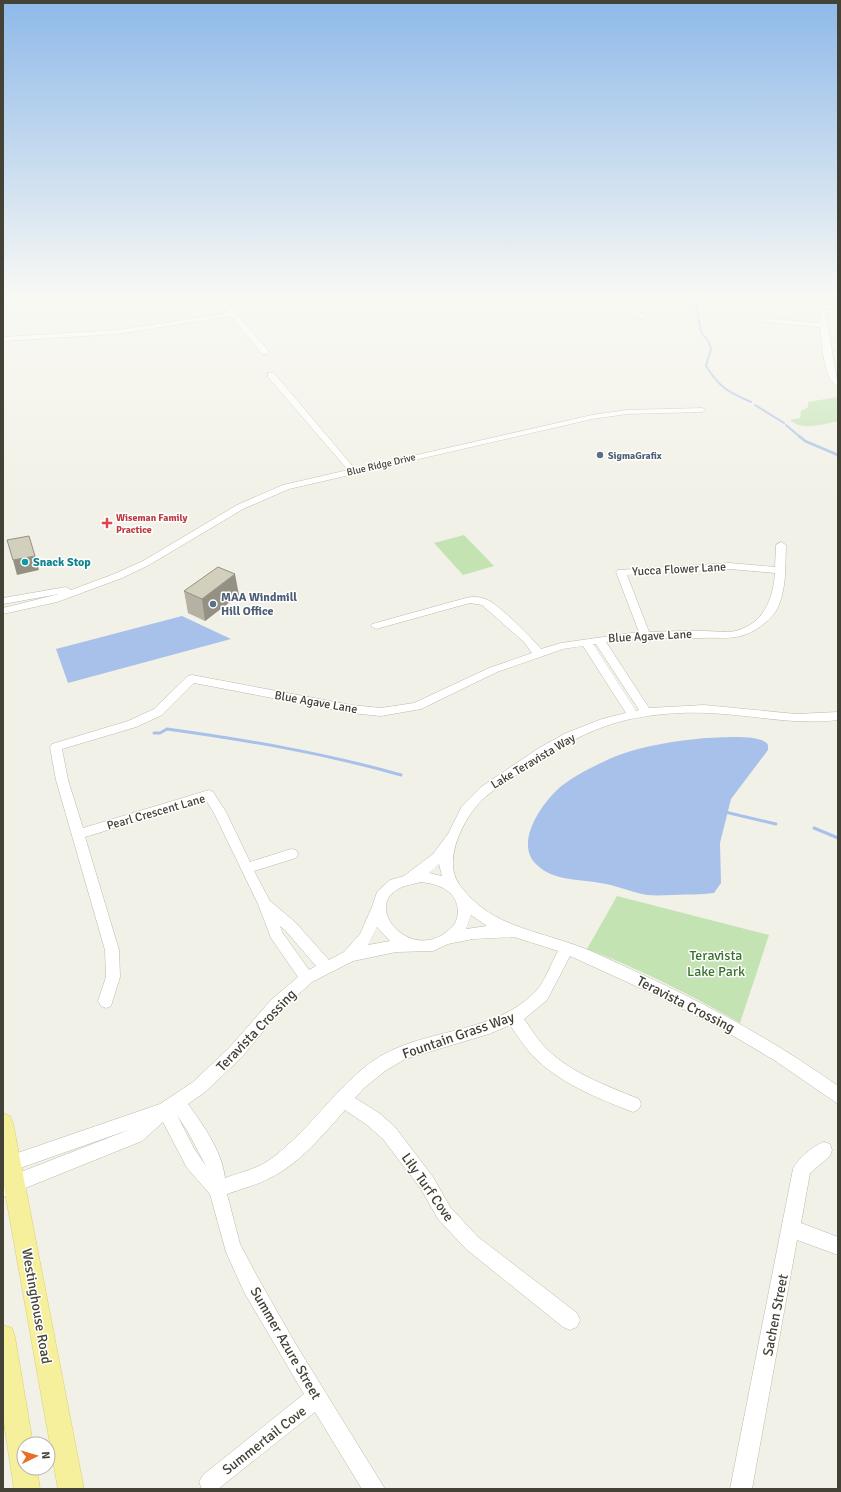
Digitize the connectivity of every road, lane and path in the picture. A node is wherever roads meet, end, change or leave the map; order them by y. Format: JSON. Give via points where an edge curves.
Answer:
{"nodes":[{"id":1,"x":829,"y":365,"type":"edge"},
{"id":2,"x":271,"y":375,"type":"dead end"},
{"id":3,"x":838,"y":384,"type":"edge"},
{"id":4,"x":702,"y":410,"type":"dead end"},
{"id":5,"x":353,"y":471,"type":"junction"},
{"id":6,"x":781,"y":545,"type":"dead end"},
{"id":7,"x":779,"y":570,"type":"junction"},
{"id":8,"x":81,"y":588,"type":"junction"},
{"id":9,"x":3,"y":601,"type":"edge"},
{"id":10,"x":3,"y":611,"type":"edge"},
{"id":11,"x":376,"y":626,"type":"dead end"},
{"id":12,"x":645,"y":634,"type":"junction"},
{"id":13,"x":599,"y":640,"type":"junction"},
{"id":14,"x":586,"y":642,"type":"junction"},
{"id":15,"x":538,"y":653,"type":"junction"},
{"id":16,"x":647,"y":714,"type":"junction"},
{"id":17,"x":634,"y":716,"type":"junction"},
{"id":18,"x":838,"y":716,"type":"edge"},
{"id":19,"x":78,"y":834,"type":"junction"},
{"id":20,"x":448,"y":846,"type":"junction"},
{"id":21,"x":291,"y":854,"type":"dead end"},
{"id":22,"x":246,"y":868,"type":"junction"},
{"id":23,"x":410,"y":878,"type":"junction"},
{"id":24,"x":452,"y":886,"type":"junction"},
{"id":25,"x":462,"y":899,"type":"junction"},
{"id":26,"x":265,"y":904,"type":"junction"},
{"id":27,"x":378,"y":909,"type":"junction"},
{"id":28,"x":523,"y":934,"type":"junction"},
{"id":29,"x":448,"y":940,"type":"junction"},
{"id":30,"x":417,"y":946,"type":"junction"},
{"id":31,"x":568,"y":948,"type":"junction"},
{"id":32,"x":349,"y":956,"type":"junction"},
{"id":33,"x":326,"y":968,"type":"junction"},
{"id":34,"x":307,"y":978,"type":"junction"},
{"id":35,"x":106,"y":1001,"type":"dead end"},
{"id":36,"x":513,"y":1016,"type":"junction"},
{"id":37,"x":838,"y":1096,"type":"edge"},
{"id":38,"x":343,"y":1100,"type":"junction"},
{"id":39,"x":633,"y":1104,"type":"dead end"},
{"id":40,"x":171,"y":1105,"type":"junction"},
{"id":41,"x":3,"y":1123,"type":"edge"},
{"id":42,"x":824,"y":1150,"type":"dead end"},
{"id":43,"x":8,"y":1175,"type":"edge"},
{"id":44,"x":217,"y":1189,"type":"junction"},
{"id":45,"x":791,"y":1229,"type":"junction"},
{"id":46,"x":838,"y":1246,"type":"edge"},
{"id":47,"x":570,"y":1320,"type":"dead end"},
{"id":48,"x":3,"y":1337,"type":"edge"},
{"id":49,"x":317,"y":1397,"type":"junction"},
{"id":50,"x":210,"y":1482,"type":"dead end"},
{"id":51,"x":27,"y":1489,"type":"edge"},
{"id":52,"x":71,"y":1489,"type":"edge"},
{"id":53,"x":374,"y":1489,"type":"edge"},
{"id":54,"x":741,"y":1489,"type":"edge"}],
"edges":[{"from":1,"to":3,"type":"street","via":[[831,376]]},
{"from":2,"to":5,"type":"street"},
{"from":4,"to":5,"type":"street","name":"Blue Ridge Drive","via":[[627,412],[592,416]]},
{"from":5,"to":8,"type":"street","name":"Blue Ridge Drive","via":[[286,487],[256,499],[146,563],[98,584]]},
{"from":6,"to":7,"type":"street","name":"Blue Agave Lane"},
{"from":7,"to":12,"type":"street","name":"Blue Agave Lane","via":[[777,596],[769,615],[747,630],[728,634]]},
{"from":7,"to":12,"type":"street","name":"Yucca Flower Lane","via":[[730,566],[621,572]]},
{"from":8,"to":9,"type":"street","name":"Blue Ridge Drive"},
{"from":8,"to":10,"type":"street","name":"Blue Ridge Drive","via":[[53,600]]},
{"from":11,"to":15,"type":"street","via":[[462,602],[478,600],[486,603],[528,640]]},
{"from":12,"to":13,"type":"street","name":"Blue Agave Lane"},
{"from":13,"to":14,"type":"street","name":"Blue Agave Lane"},
{"from":13,"to":16,"type":"street"},
{"from":14,"to":15,"type":"street","name":"Blue Agave Lane"},
{"from":14,"to":17,"type":"street"},
{"from":15,"to":19,"type":"street","name":"Blue Agave Lane","via":[[493,670],[417,706],[381,712],[351,709],[192,679],[158,712],[132,724],[56,747],[62,780]]},
{"from":16,"to":17,"type":"street","name":"Lake Teravista Way"},
{"from":16,"to":18,"type":"street","name":"Lake Teravista Way","via":[[690,709],[790,716]]},
{"from":17,"to":20,"type":"street","name":"Lake Teravista Way","via":[[570,736],[487,789],[467,808]]},
{"from":19,"to":22,"type":"street","name":"Pearl Crescent Lane","via":[[209,795],[220,812]]},
{"from":19,"to":35,"type":"street","name":"Blue Agave Lane","via":[[112,950],[113,977]]},
{"from":20,"to":23,"type":"street","name":"Lake Teravista Way","via":[[432,865]]},
{"from":20,"to":24,"type":"street","name":"Lake Teravista Way","via":[[445,862]]},
{"from":21,"to":22,"type":"street"},
{"from":22,"to":26,"type":"street","name":"Pearl Crescent Lane"},
{"from":23,"to":24,"type":"street","via":[[432,878]]},
{"from":23,"to":27,"type":"street","via":[[388,889],[381,898]]},
{"from":24,"to":25,"type":"street"},
{"from":25,"to":28,"type":"street","name":"Teravista Crossing","via":[[486,920]]},
{"from":25,"to":29,"type":"street","via":[[465,907],[463,921]]},
{"from":26,"to":33,"type":"street","name":"Pearl Crescent Lane","via":[[290,926]]},
{"from":26,"to":34,"type":"street","name":"Pearl Crescent Lane","via":[[276,934]]},
{"from":27,"to":30,"type":"street","via":[[384,929],[393,938]]},
{"from":27,"to":32,"type":"street","name":"Teravista Crossing","via":[[365,938]]},
{"from":28,"to":29,"type":"street","name":"Teravista Crossing","via":[[498,931]]},
{"from":28,"to":31,"type":"street","name":"Teravista Crossing"},
{"from":29,"to":30,"type":"street","via":[[428,946]]},
{"from":30,"to":32,"type":"street","name":"Teravista Crossing","via":[[383,947]]},
{"from":31,"to":36,"type":"street","name":"Fountain Grass Way","via":[[542,996],[523,1012]]},
{"from":31,"to":37,"type":"street","name":"Teravista Crossing","via":[[696,1007],[779,1055]]},
{"from":32,"to":33,"type":"street","name":"Teravista Crossing"},
{"from":33,"to":34,"type":"street","name":"Teravista Crossing"},
{"from":34,"to":40,"type":"street","name":"Teravista Crossing","via":[[276,1005],[236,1052],[199,1087]]},
{"from":36,"to":38,"type":"street","name":"Fountain Grass Way","via":[[489,1027],[401,1053],[358,1083]]},
{"from":36,"to":39,"type":"street","via":[[538,1049],[562,1070],[592,1087]]},
{"from":38,"to":44,"type":"street","name":"Fountain Grass Way","via":[[287,1157],[265,1172]]},
{"from":38,"to":47,"type":"street","name":"Lily Turf Cove","via":[[373,1119],[389,1133],[427,1183],[444,1213],[472,1243]]},
{"from":40,"to":43,"type":"street","name":"Teravista Crossing","via":[[136,1135]]},
{"from":40,"to":44,"type":"street","via":[[179,1138],[204,1178]]},
{"from":41,"to":43,"type":"main road","name":"Westinghouse Road"},
{"from":42,"to":45,"type":"street","name":"Sachen Street","via":[[802,1169]]},
{"from":43,"to":52,"type":"main road","name":"Westinghouse Road"},
{"from":44,"to":49,"type":"street","name":"Summer Azure Street","via":[[232,1246],[251,1285]]},
{"from":45,"to":46,"type":"street"},
{"from":45,"to":54,"type":"street","name":"Sachen Street"},
{"from":48,"to":51,"type":"main road"},
{"from":49,"to":50,"type":"street","name":"Summertail Cove"},
{"from":49,"to":53,"type":"street","name":"Summer Azure Street"}]}
